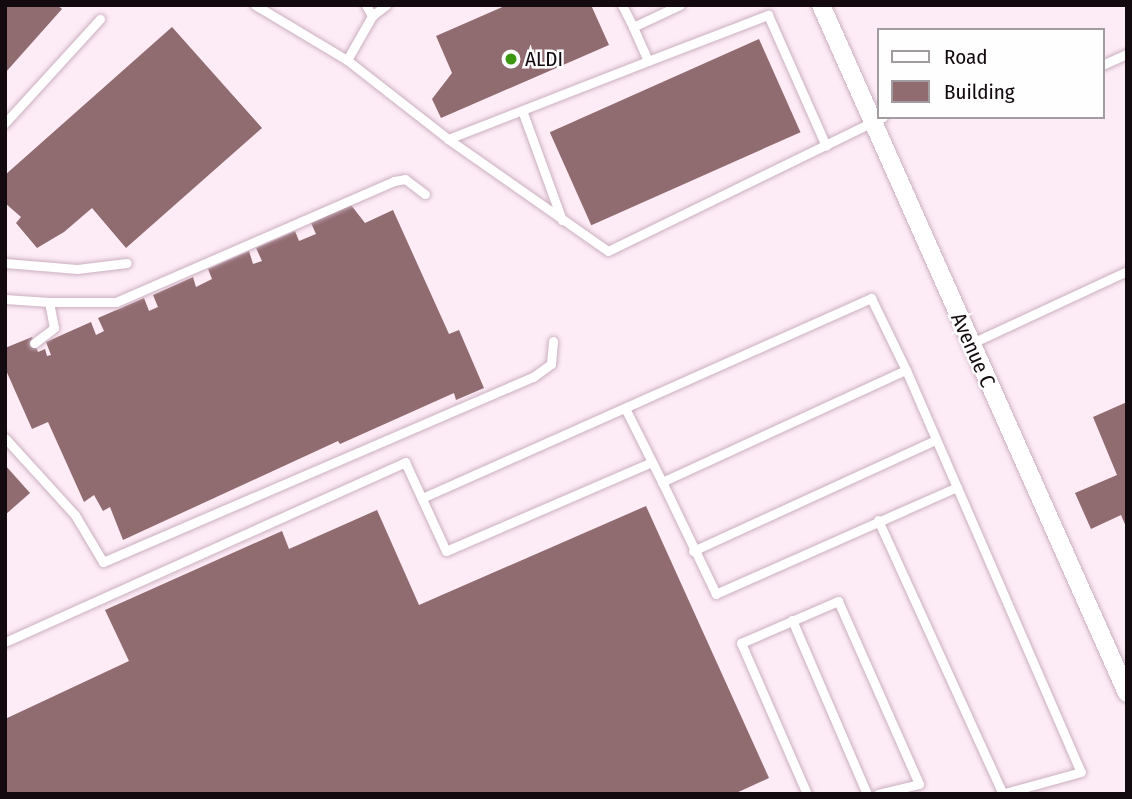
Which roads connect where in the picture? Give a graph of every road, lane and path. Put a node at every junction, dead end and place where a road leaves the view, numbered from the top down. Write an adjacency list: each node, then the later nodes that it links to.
1 (255, 5): 11 (lane)
2 (366, 5): 7 (lane)
3 (386, 5): 7 (lane)
4 (622, 5): 9 (lane)
5 (680, 5): 9 (lane)
6 (821, 5): 15 (street, Avenue C)
7 (372, 16): 11 (lane)
8 (100, 19): 17 (lane)
9 (633, 27): 12 (lane)
10 (1127, 54): 13 (lane)
11 (347, 60): 18 (lane)
12 (648, 61): 14 (lane); 19 (lane)
13 (1104, 64)
14 (523, 113): 18 (lane); 21 (lane)
15 (876, 116)
16 (878, 120): 19 (lane); 29 (street, Avenue C)
17 (5, 123)
18 (448, 139): 21 (lane)
19 (827, 146): 21 (lane)
20 (425, 194): 26 (lane)
21 (562, 221)
22 (5, 263): 23 (lane)
23 (127, 263)
24 (1127, 271): 29 (lane)
25 (5, 299): 26 (lane)
26 (49, 302): 28 (lane)
27 (553, 341): 32 (lane)
28 (34, 343)
29 (970, 344): 42 (street, Avenue C)
30 (906, 370): 31 (lane); 33 (lane); 35 (lane)
31 (625, 408): 34 (lane); 37 (lane)
32 (5, 438)
33 (936, 440): 36 (lane); 39 (lane)
34 (652, 462): 35 (lane); 37 (lane)
35 (662, 482): 39 (lane)
36 (957, 487): 38 (lane); 46 (lane)
37 (422, 498): 41 (lane)
38 (878, 520): 39 (lane); 46 (lane)
39 (693, 551)
40 (792, 620): 43 (lane); 44 (lane); 45 (lane)
41 (5, 642)
42 (1127, 693)
43 (807, 794)
44 (867, 794)
45 (878, 794)
46 (1002, 794)

